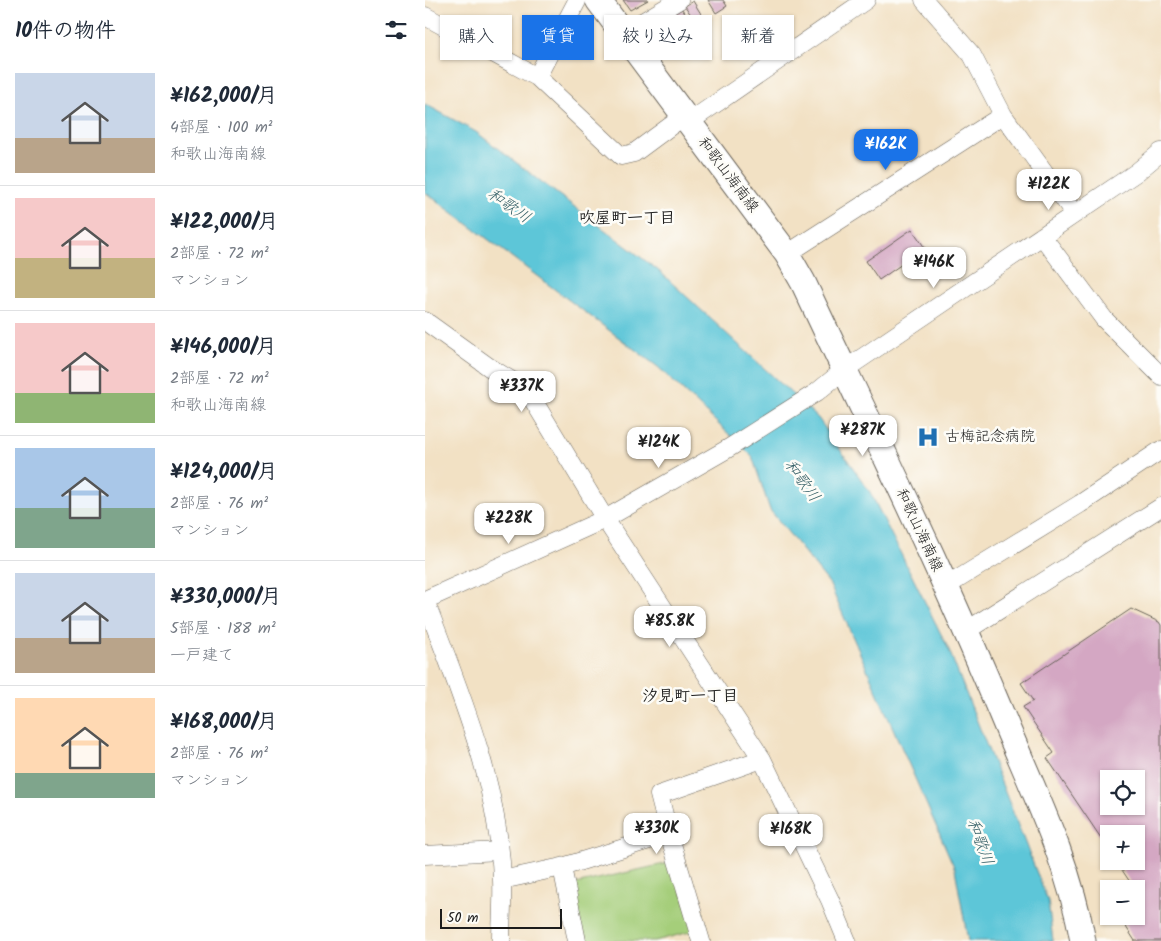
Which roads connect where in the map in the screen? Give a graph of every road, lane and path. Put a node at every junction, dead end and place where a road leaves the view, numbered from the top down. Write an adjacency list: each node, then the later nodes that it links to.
1 (679, 0): 4 (street)
2 (865, 0): 8 (street)
3 (924, 0): 7 (street)
4 (597, 11): 6 (street); 8 (main road, 和歌山海南線)
5 (425, 16): 6 (street)
6 (537, 77): 8 (street)
7 (1003, 115): 10 (street); 12 (street)
8 (686, 119): 12 (main road, 和歌山海南線)
9 (1161, 152): 10 (street)
10 (1074, 213): 11 (street)
11 (1042, 236): 14 (street); 15 (street)
12 (787, 254): 14 (main road, 和歌山海南線)
13 (425, 321): 18 (street)
14 (844, 370): 18 (street); 19 (main road, 和歌山海南線)
15 (1161, 376)
16 (1161, 450): 19 (street)
17 (1161, 508): 21 (street)
18 (605, 519): 20 (street); 22 (street)
19 (945, 587): 21 (main road, 和歌山海南線)
20 (425, 600): 24 (street)
21 (966, 631): 32 (main road, 和歌山海南線)
22 (762, 759): 23 (street); 31 (street)
23 (669, 834): 26 (street); 30 (street)
24 (499, 851): 25 (street); 27 (street)
25 (425, 856)
26 (561, 867): 27 (street); 29 (street)
27 (502, 880): 28 (street)
28 (501, 941)
29 (577, 941)
30 (701, 941)
31 (847, 941)
32 (1083, 941)

